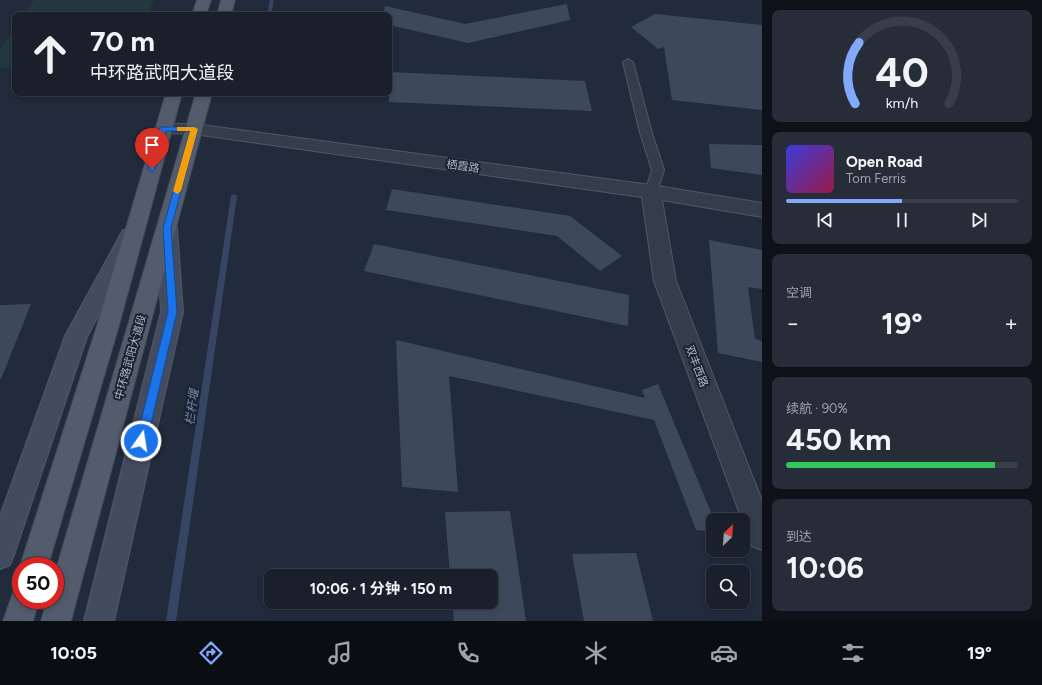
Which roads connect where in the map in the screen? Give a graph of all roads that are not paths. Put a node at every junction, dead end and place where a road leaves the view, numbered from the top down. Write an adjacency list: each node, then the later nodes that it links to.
1 (204, 0): 3 (main road)
2 (228, 0): 4 (main road)
3 (200, 12)
4 (225, 12)
5 (628, 62): 10 (lane)
6 (173, 96): 8 (main road)
7 (203, 96): 9 (main road, 中环路武阳大道段)
8 (163, 129): 9 (street, 栖霞路); 12 (main road)
9 (194, 129): 10 (street, 栖霞路); 13 (main road, 中环路武阳大道段)
10 (651, 192): 11 (street, 栖霞路); 14 (street, 双丰西路)
11 (762, 210)
12 (136, 223): 15 (main road); 16 (main road)
13 (167, 228): 17 (main road, 中环路武阳大道段); 18 (main road)
14 (762, 536)
15 (0, 555)
16 (37, 557)
17 (59, 610)
18 (99, 621)

